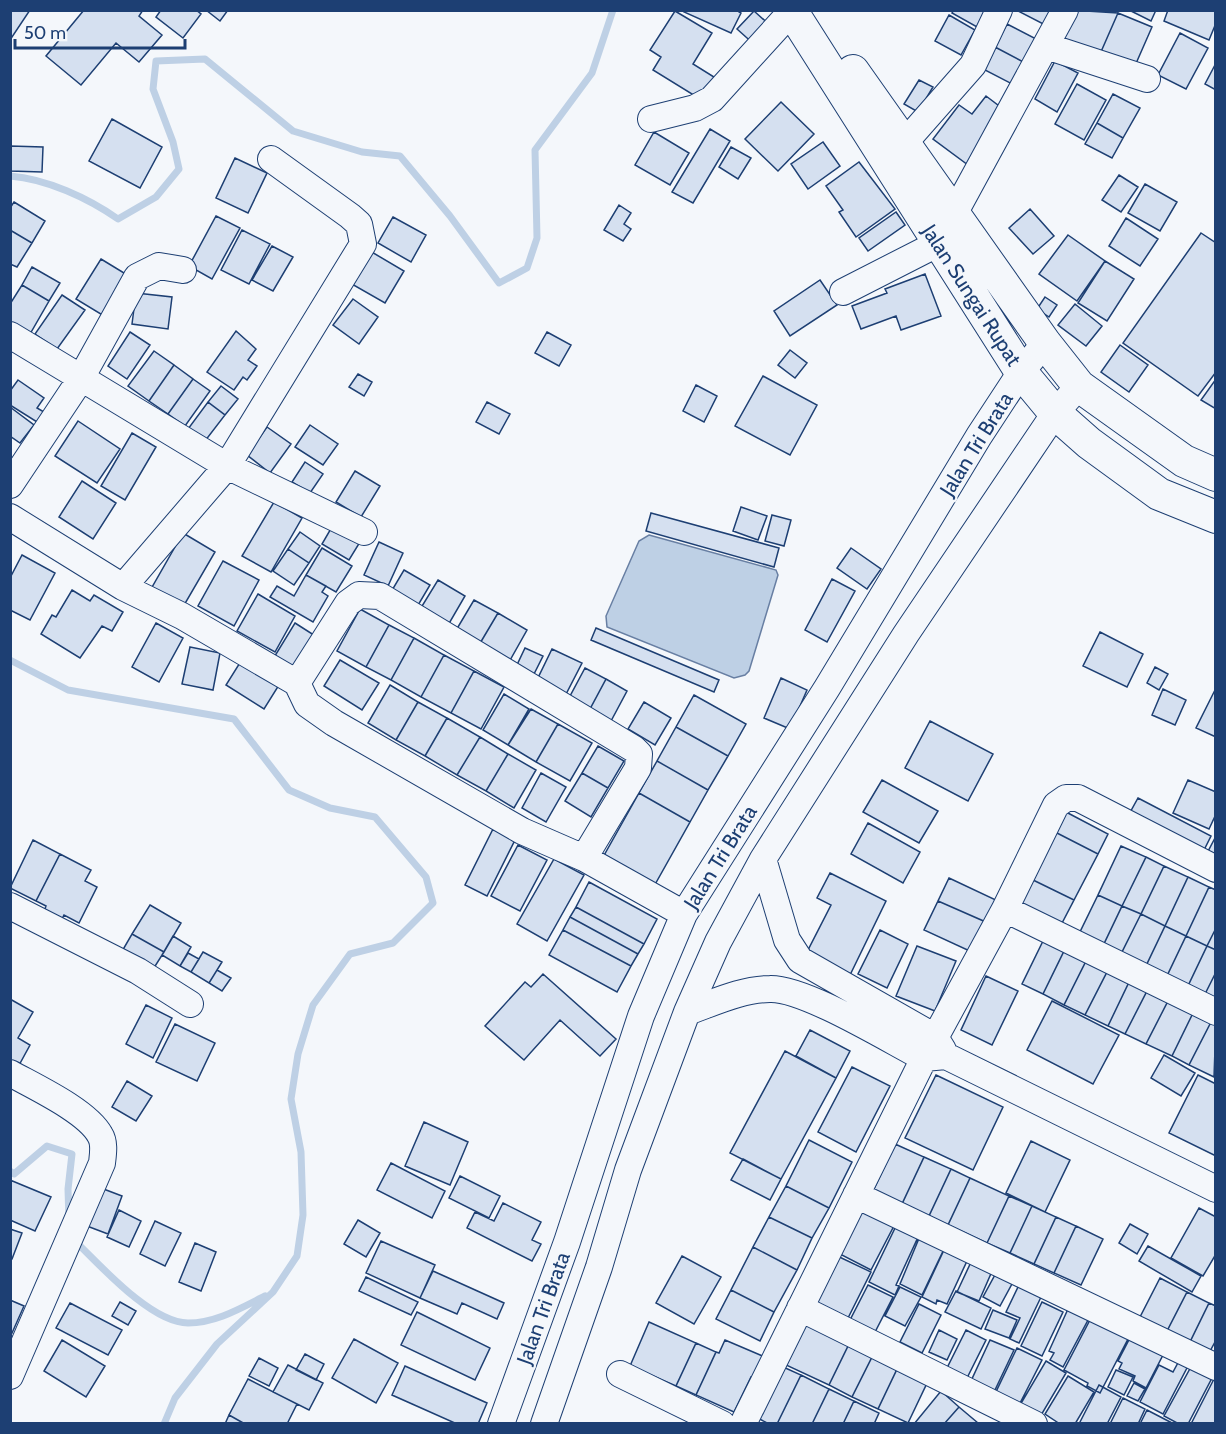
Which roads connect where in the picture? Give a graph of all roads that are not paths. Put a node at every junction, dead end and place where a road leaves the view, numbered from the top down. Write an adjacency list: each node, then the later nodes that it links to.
1 (999, 10): 7 (street)
2 (1065, 10): 4 (street)
3 (797, 11): 6 (street); 7 (main road, Jalan Sungai Rupat)
4 (1046, 46): 5 (street); 9 (street)
5 (1146, 79)
6 (651, 119)
7 (895, 153): 9 (main road, Jalan Sungai Rupat)
8 (271, 159): 18 (street)
9 (943, 231): 11 (street); 13 (main road, Jalan Sungai Rupat); 14 (main road, Jalan Sungai Rupat)
10 (183, 270): 15 (street)
11 (843, 292)
12 (10, 335): 15 (street)
13 (1045, 343): 14 (street, Jalan Tri Brata); 16 (main road, Jalan Sungai Rupat)
14 (1022, 372): 17 (main road, Jalan Sungai Rupat); 26 (street, Jalan Tri Brata)
15 (80, 380): 18 (street); 20 (street)
16 (1079, 386): 17 (street, Jalan Tri Brata); 19 (main road, Jalan Sungai Rupat)
17 (1055, 413): 22 (main road, Jalan Sungai Rupat); 27 (street, Jalan Tri Brata)
18 (227, 466): 23 (street); 24 (street)
19 (1215, 475)
20 (10, 485)
21 (10, 517): 24 (street)
22 (1215, 517)
23 (364, 532)
24 (123, 587): 25 (street)
25 (297, 683): 28 (street); 28 (street)
26 (827, 688): 27 (street); 33 (street, Jalan Tri Brata)
27 (859, 708): 29 (street, Jalan Tri Brata)
28 (584, 858): 33 (street)
29 (763, 859): 35 (street, Jalan Tri Brata); 37 (street)
30 (1215, 869): 32 (street)
31 (10, 906): 34 (street)
32 (1005, 909): 36 (street); 37 (street)
33 (684, 914): 39 (street, Jalan Tri Brata)
34 (189, 1005)
35 (687, 1012): 37 (street); 40 (street, Jalan Tri Brata)
36 (1215, 1012)
37 (935, 1050): 41 (street); 42 (street)
38 (10, 1073): 46 (street)
39 (595, 1156): 40 (street); 48 (street, Jalan Tri Brata)
40 (628, 1170): 49 (street, Jalan Tri Brata)
41 (1215, 1189)
42 (856, 1195): 43 (street); 44 (street)
43 (800, 1308): 47 (street); 51 (street)
44 (1215, 1367)
45 (621, 1374): 50 (street)
46 (10, 1376)
47 (982, 1399): 52 (street); 53 (street)
48 (501, 1424)
49 (544, 1424)
50 (722, 1424)
51 (743, 1424)
52 (1005, 1424)
53 (1034, 1424)

